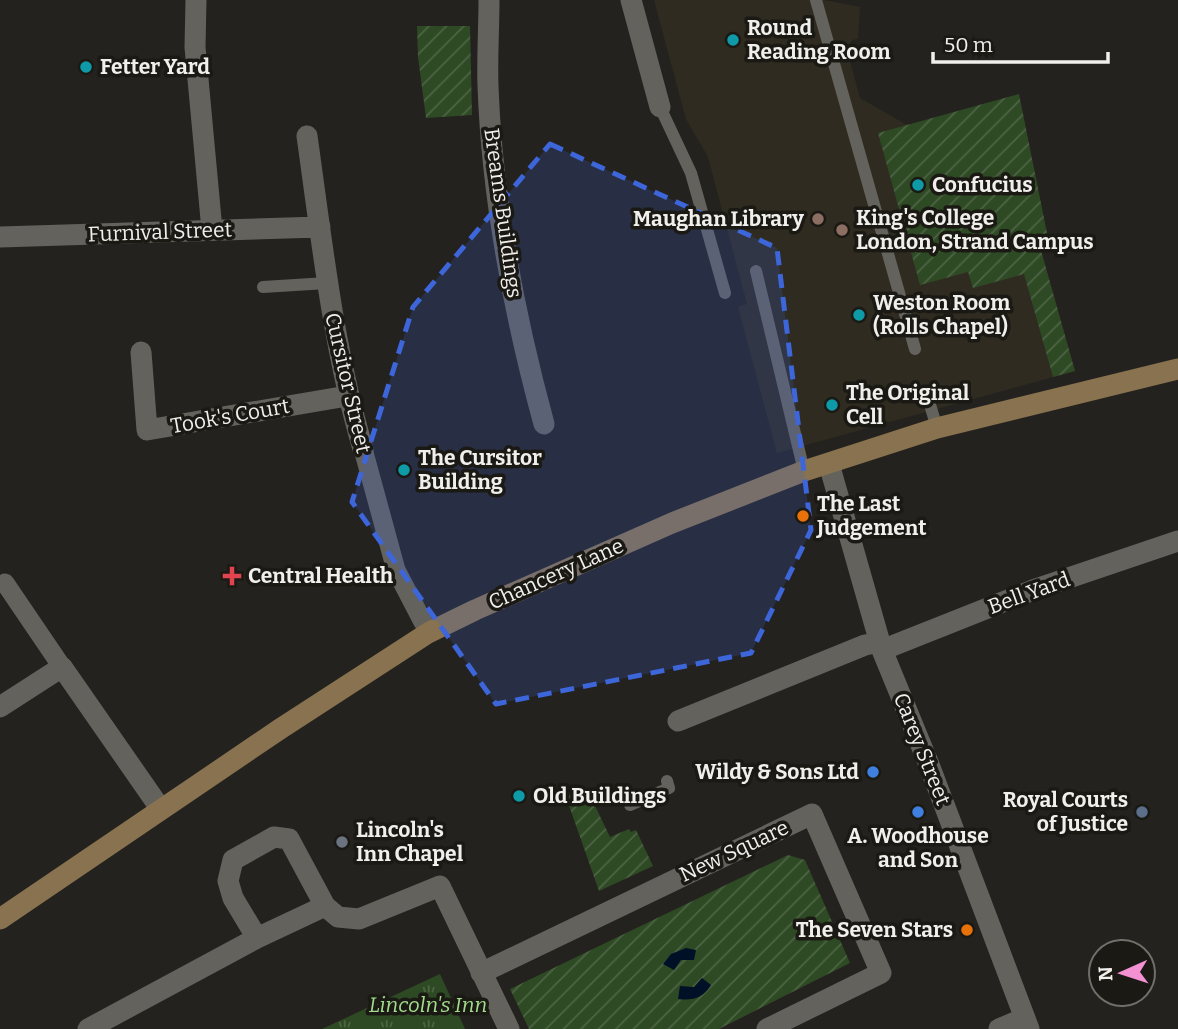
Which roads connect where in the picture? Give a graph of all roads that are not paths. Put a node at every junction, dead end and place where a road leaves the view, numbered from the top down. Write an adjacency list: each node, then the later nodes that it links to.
1 (196, 0): 8 (street)
2 (489, 0): 19 (street, Breams Buildings)
3 (631, 0): 5 (street)
4 (816, 0): 14 (lane)
5 (660, 107): 13 (lane)
6 (307, 136): 7 (street, Cursitor Street)
7 (320, 227): 8 (street, Furnival Street); 11 (street, Cursitor Street)
8 (212, 230): 9 (street, Furnival Street)
9 (0, 237)
10 (756, 271): 23 (lane)
11 (327, 283): 12 (lane); 17 (street, Cursitor Street)
12 (263, 287)
13 (725, 293)
14 (915, 349)
15 (141, 352): 17 (street, Took's Court)
16 (1178, 369): 20 (main road, Chancery Lane)
17 (348, 396): 21 (street, Cursitor Street)
18 (928, 398): 20 (lane)
19 (544, 424)
20 (937, 428): 22 (main road, Chancery Lane)
21 (363, 449): 26 (street, Cursitor Street)
22 (829, 464): 23 (main road, Chancery Lane); 27 (street, Carey Street)
23 (804, 471): 33 (main road, Chancery Lane)
24 (1178, 541): 27 (street, Bell Yard)
25 (5, 583): 28 (street)
26 (423, 622)
27 (881, 646): 30 (street, Bell Yard); 38 (street, Carey Street)
28 (62, 667): 29 (street); 33 (street)
29 (0, 707)
30 (678, 721)
31 (667, 781): 32 (lane)
32 (630, 805)
33 (160, 808): 35 (main road, Chancery Lane)
34 (325, 905): 36 (street); 36 (street); 37 (street)
35 (0, 919)
36 (257, 938): 39 (street)
37 (481, 972): 40 (street); 41 (street, New Square)
38 (1027, 1023): 42 (street)
39 (88, 1029)
40 (509, 1029)
41 (767, 1029)
42 (999, 1029)

